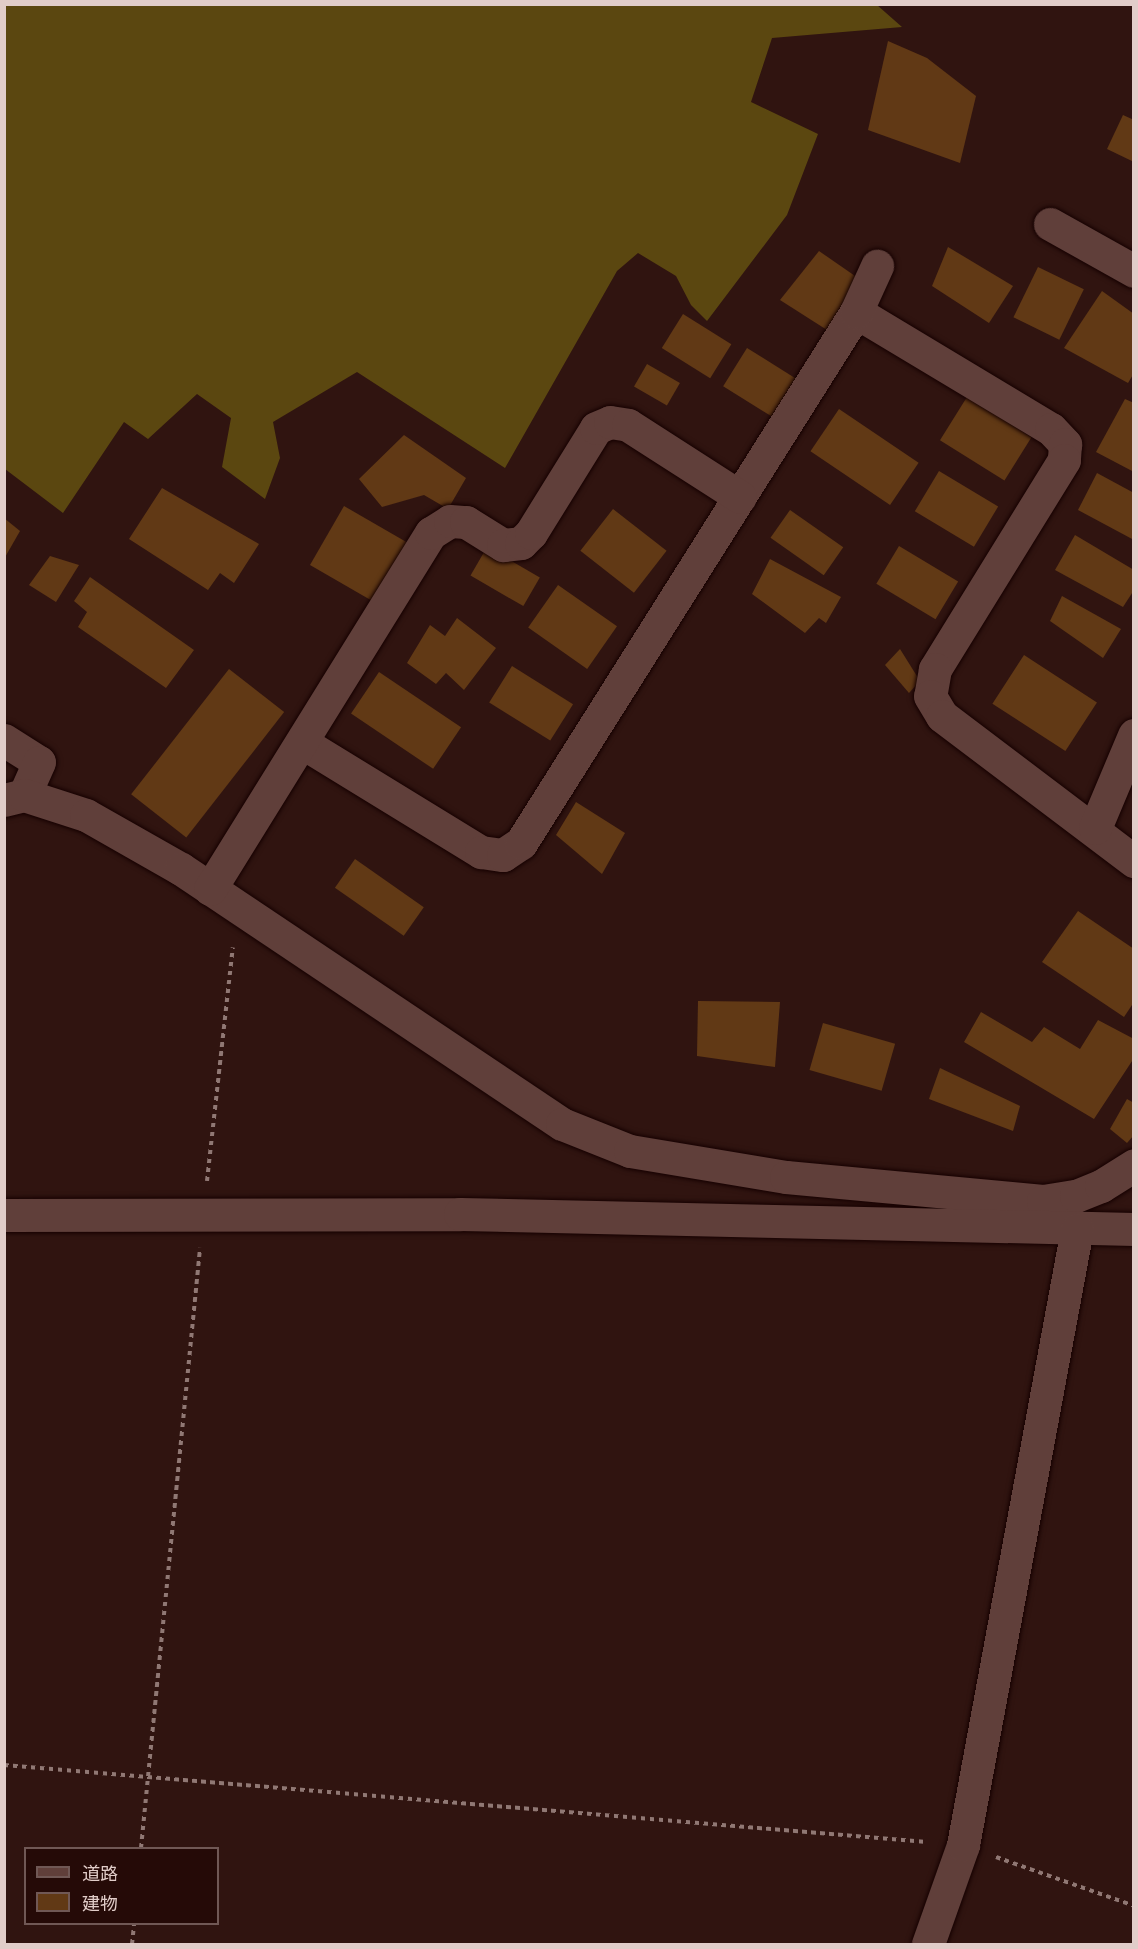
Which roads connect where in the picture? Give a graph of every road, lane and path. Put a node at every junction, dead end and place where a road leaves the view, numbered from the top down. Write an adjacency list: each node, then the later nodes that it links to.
1 (1050, 224): 3 (street)
2 (877, 266): 4 (street)
3 (1134, 271)
4 (856, 312): 5 (street); 10 (street)
5 (740, 496): 8 (street); 8 (street)
6 (1134, 735): 10 (street)
7 (4, 740): 9 (street)
8 (303, 743): 12 (street)
9 (14, 797): 12 (street)
10 (1095, 828): 11 (street)
11 (1134, 861)
12 (210, 889): 13 (street)
13 (238, 908): 14 (street); 16 (path)
14 (1134, 1165)
15 (4, 1215): 16 (street)
16 (204, 1215): 17 (street); 20 (path)
17 (1077, 1229): 18 (street); 21 (street)
18 (1134, 1229)
19 (4, 1765): 20 (path)
20 (148, 1777): 21 (path); 22 (path)
21 (963, 1845): 23 (path); 26 (street)
22 (141, 1847)
23 (1134, 1906)
24 (134, 1925): 25 (path)
25 (132, 1944)
26 (928, 1944)

